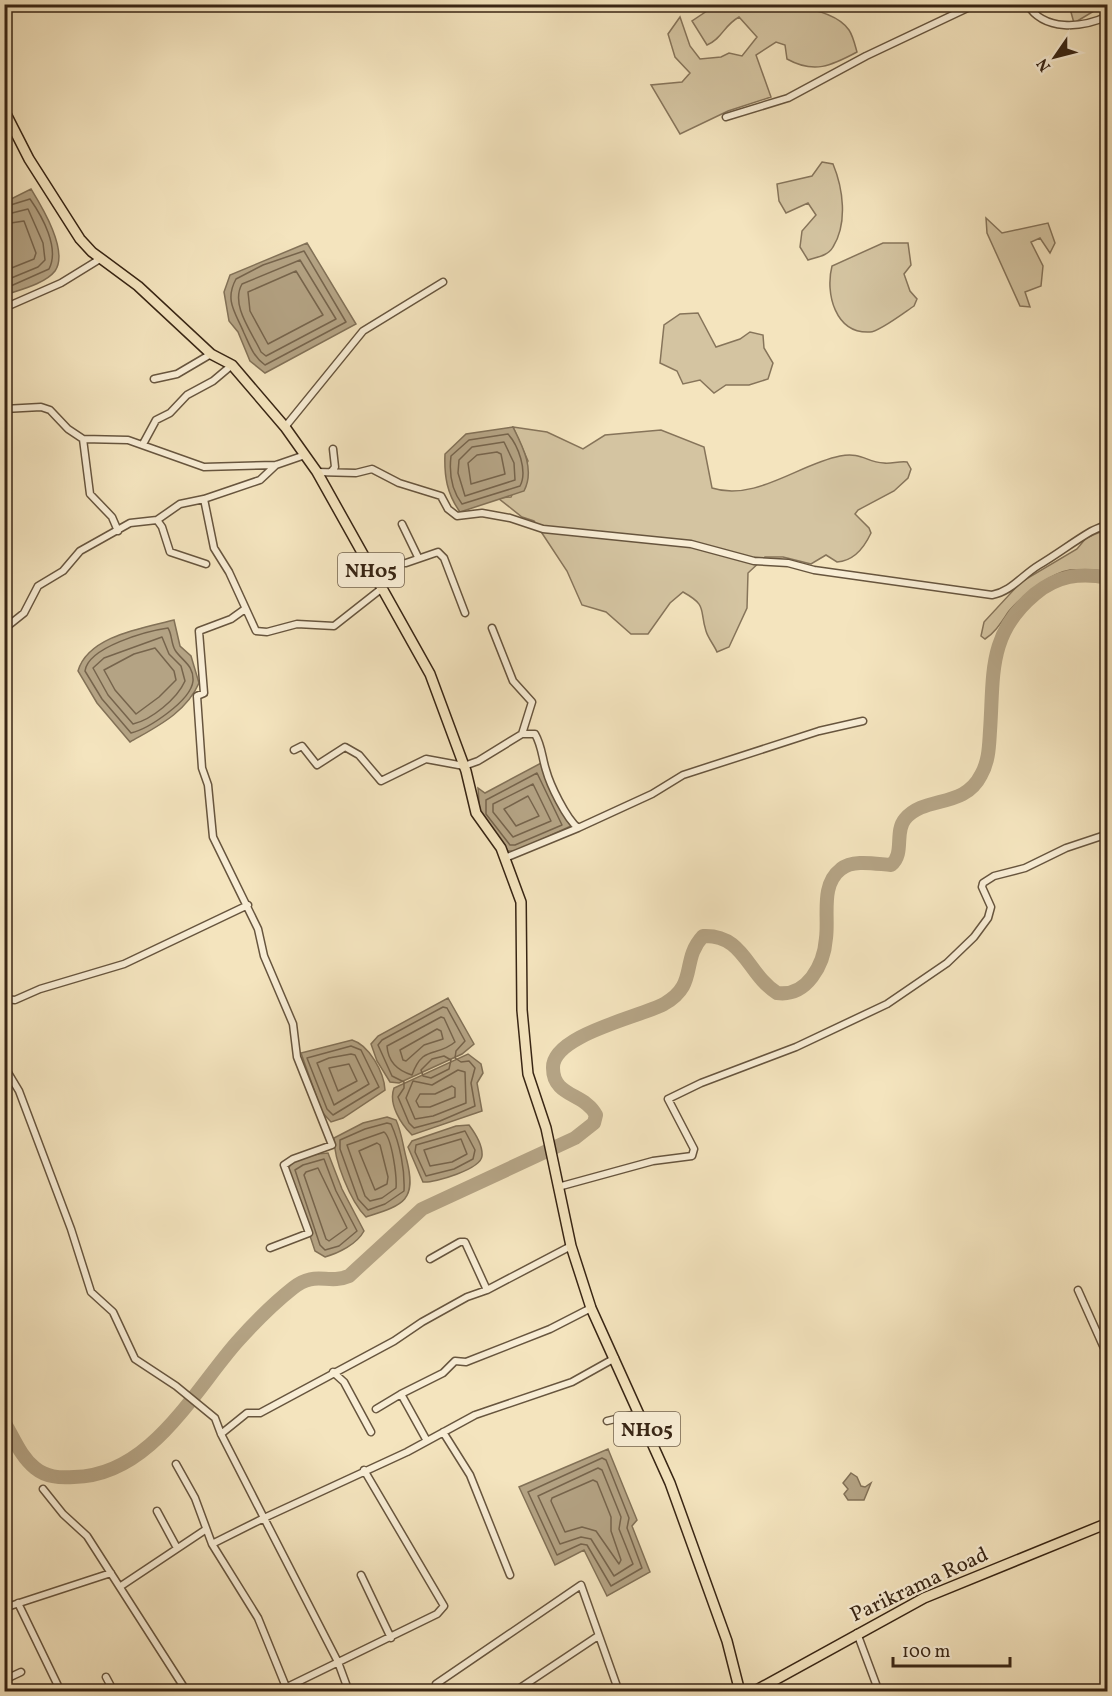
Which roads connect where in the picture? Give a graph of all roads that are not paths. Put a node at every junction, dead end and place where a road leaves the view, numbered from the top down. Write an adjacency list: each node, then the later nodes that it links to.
1 (976, 4): 5 (street)
2 (1027, 4): 3 (street)
3 (1107, 16)
4 (4, 110): 6 (main road, NH05)
5 (726, 117)
6 (100, 259): 8 (street); 9 (main road, NH05)
7 (443, 282): 13 (street)
8 (4, 308)
9 (211, 354): 10 (main road, NH05); 11 (street)
10 (232, 365): 13 (main road, NH05); 15 (street)
11 (154, 380)
12 (4, 409): 14 (street)
13 (285, 427): 17 (main road, NH05)
14 (83, 439): 15 (street); 25 (street)
15 (143, 444): 18 (street)
16 (333, 449): 20 (street)
17 (305, 455): 18 (street); 19 (main road, NH05)
18 (276, 465): 21 (street)
19 (317, 472): 20 (street); 28 (main road, NH05)
20 (331, 473): 24 (street)
21 (204, 499): 22 (street); 30 (street)
22 (157, 520): 25 (street); 27 (street)
23 (402, 524): 26 (street)
24 (1107, 524)
25 (118, 531): 33 (street)
26 (418, 557): 28 (street); 31 (street)
27 (206, 564)
28 (368, 564): 29 (main road, NH05)
29 (381, 590): 30 (street); 37 (main road, NH05)
30 (245, 609): 41 (street)
31 (465, 613)
32 (492, 628): 35 (street)
33 (4, 629)
34 (863, 721): 38 (street)
35 (522, 734): 37 (street); 38 (street)
36 (294, 750): 37 (street)
37 (464, 766): 40 (main road, NH05)
38 (578, 828): 40 (street)
39 (1107, 834): 44 (street)
40 (505, 858): 44 (main road, NH05)
41 (248, 905): 42 (street); 46 (street)
42 (4, 999)
43 (4, 1066): 60 (street)
44 (558, 1187): 45 (main road, NH05)
45 (571, 1246): 48 (street); 50 (main road, NH05)
46 (270, 1248)
47 (430, 1259): 48 (street)
48 (487, 1290): 53 (street)
49 (1077, 1290): 51 (street)
50 (591, 1308): 52 (main road, NH05); 54 (street)
51 (1107, 1357)
52 (615, 1358): 56 (main road, NH05); 59 (street)
53 (333, 1372): 58 (street); 60 (street)
54 (401, 1394): 55 (street); 61 (street)
55 (376, 1409)
56 (640, 1413): 57 (street); 93 (main road, NH05)
57 (607, 1421)
58 (371, 1432)
59 (443, 1432): 61 (street); 73 (street)
60 (221, 1434): 66 (street)
61 (427, 1442): 63 (street)
62 (176, 1464): 68 (street)
63 (364, 1470): 66 (street); 79 (street)
64 (43, 1489): 71 (street)
65 (157, 1511): 70 (street)
66 (264, 1518): 69 (street); 80 (street)
67 (1107, 1523): 77 (main road, Parikrama Road)
68 (206, 1530): 69 (street); 70 (street)
69 (212, 1544): 84 (street)
70 (177, 1548): 74 (street)
71 (111, 1573): 74 (street); 75 (street)
72 (361, 1575): 79 (street)
73 (510, 1575)
74 (121, 1586): 87 (street)
75 (18, 1603): 76 (street); 85 (street)
76 (4, 1608)
77 (856, 1632): 94 (main road, Parikrama Road); 95 (street)
78 (598, 1636): 90 (street); 91 (street); 92 (street)
79 (391, 1638): 80 (street)
80 (338, 1662): 84 (street); 89 (street)
81 (21, 1672): 83 (street)
82 (106, 1677): 86 (street)
83 (4, 1680)
84 (286, 1687): 88 (street)
85 (62, 1692)
86 (114, 1692)
87 (187, 1692)
88 (277, 1692)
89 (349, 1692)
90 (439, 1692)
91 (514, 1692)
92 (619, 1692)
93 (740, 1692)
94 (753, 1692)
95 (879, 1692)

